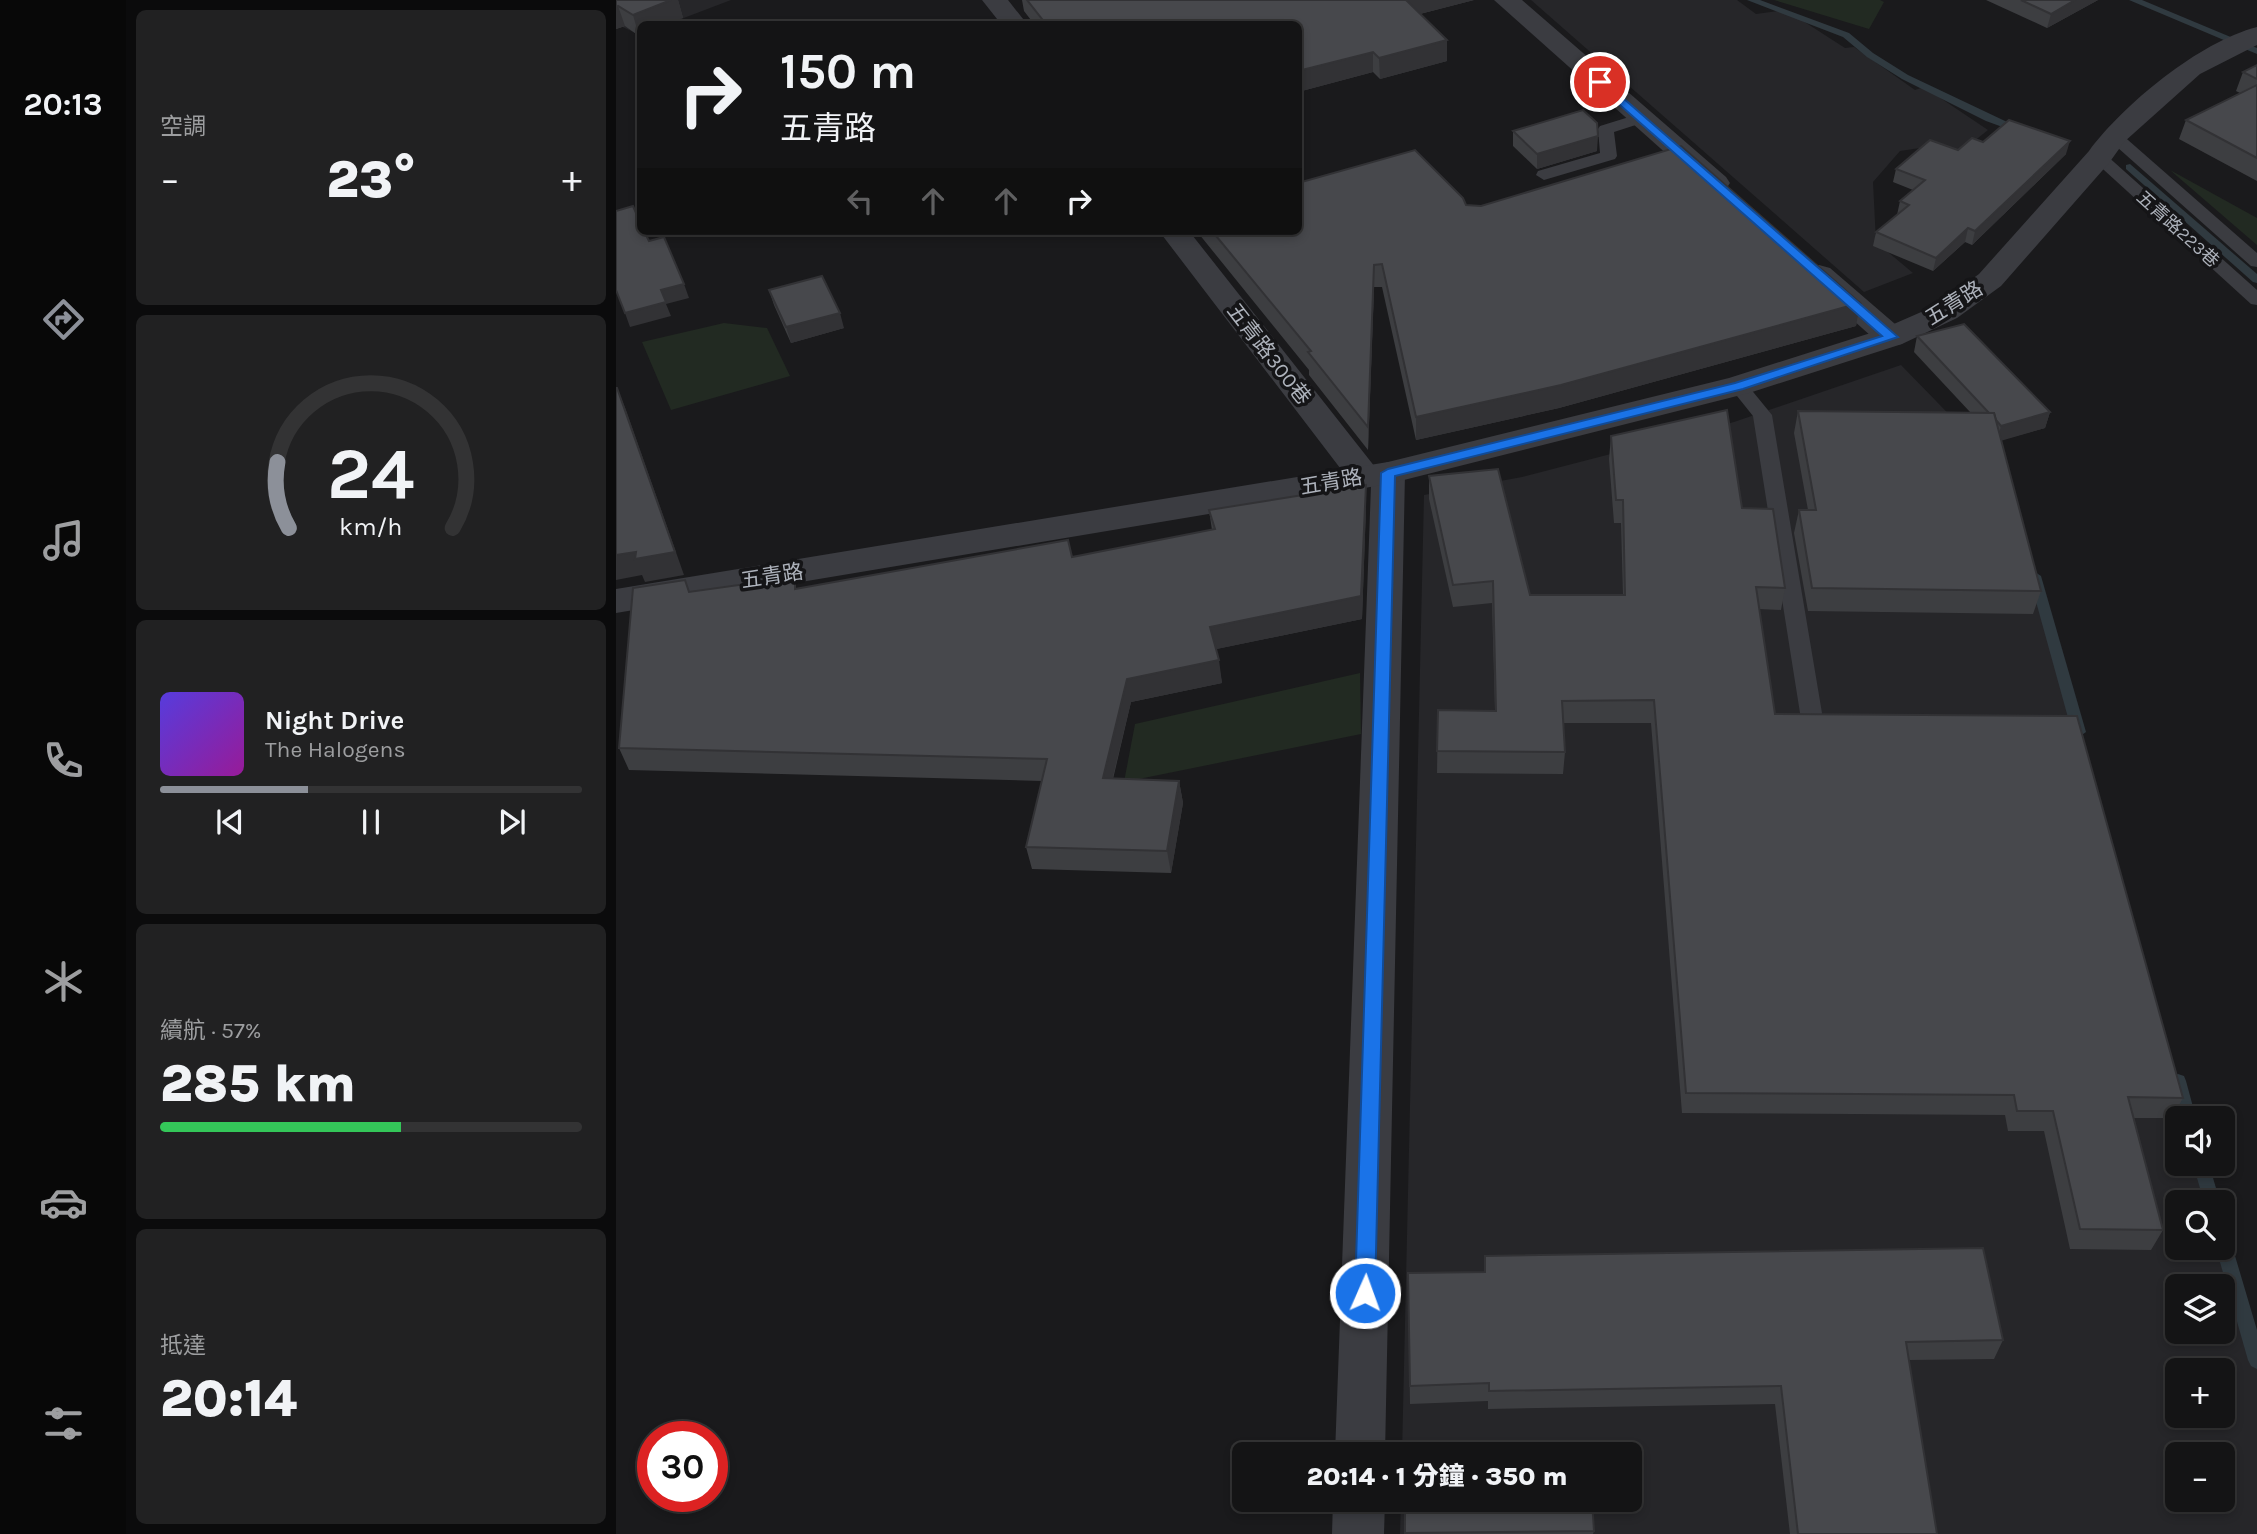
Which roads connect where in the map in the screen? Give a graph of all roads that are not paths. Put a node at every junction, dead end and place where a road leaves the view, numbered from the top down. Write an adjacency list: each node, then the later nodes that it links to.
1 (995, 0): 3 (street)
2 (1507, 0): 5 (street)
3 (1012, 21)
4 (2257, 35): 6 (street, 五青路)
5 (1642, 118): 7 (lane); 8 (street)
6 (2106, 147): 11 (lane, 五青路223巷); 12 (lane, 五青路223巷); 13 (street, 五青路)
7 (1544, 174)
8 (1739, 203)
9 (1177, 235): 15 (street, 五青路300巷)
10 (1800, 257): 13 (street)
11 (2257, 262)
12 (2257, 300)
13 (1891, 337): 14 (street, 五青路)
14 (1738, 386): 15 (street, 五青路); 17 (lane)
15 (1376, 475): 16 (street, 五青路); 18 (street)
16 (616, 601)
17 (1811, 713)
18 (1360, 1442)
19 (1359, 1512): 20 (street)
20 (1358, 1534)

